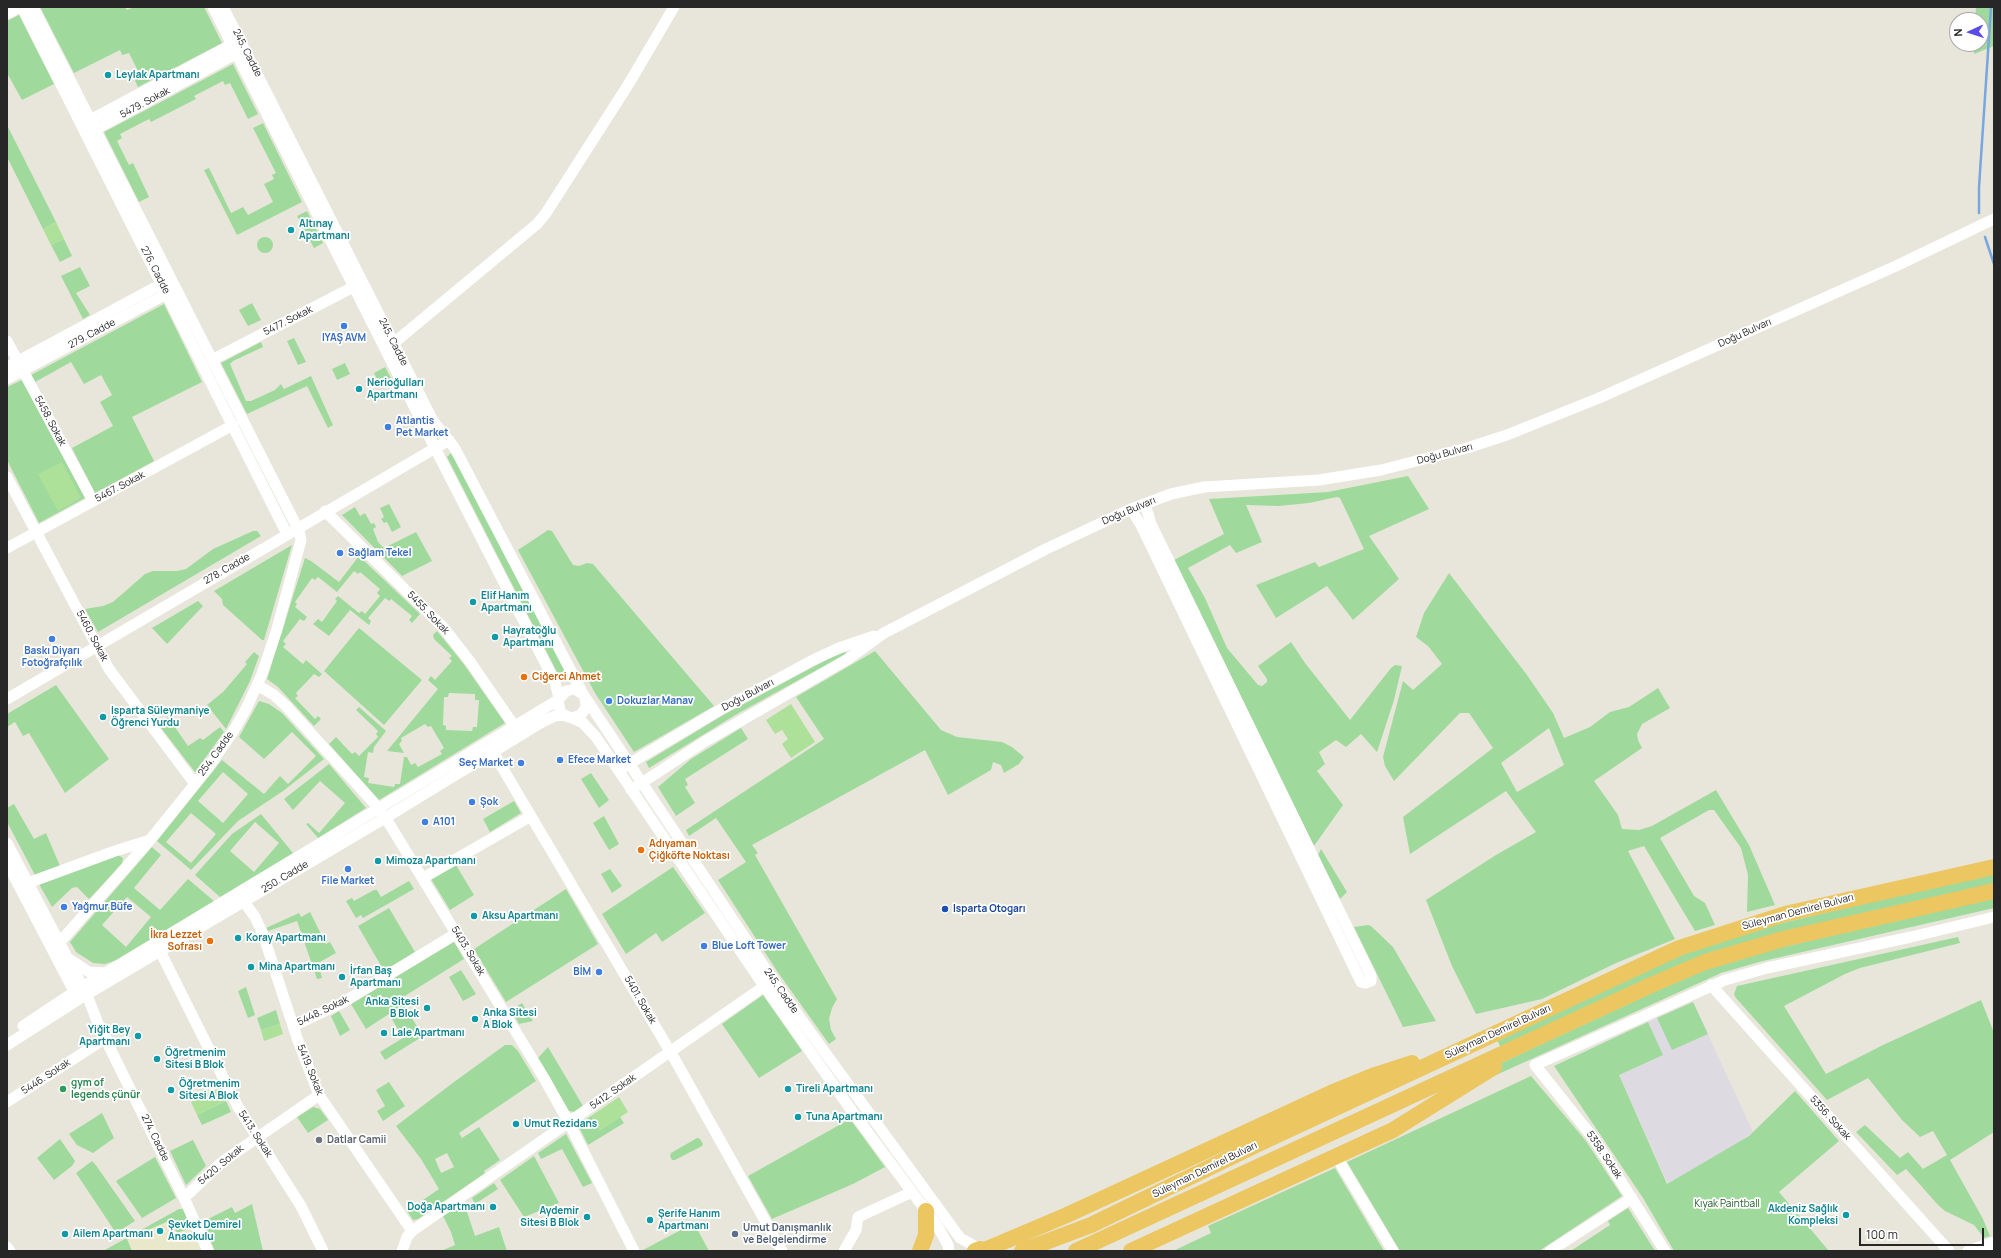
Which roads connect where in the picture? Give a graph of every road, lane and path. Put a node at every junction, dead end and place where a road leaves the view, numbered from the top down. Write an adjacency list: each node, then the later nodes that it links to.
1 (21, 7): 6 (street); 8 (street, 276. Cadde)
2 (34, 7): 8 (street, 276. Cadde)
3 (213, 7): 7 (street, 245. Cadde)
4 (223, 7): 7 (street, 245. Cadde)
5 (674, 7): 13 (street)
6 (7, 14)
7 (239, 48): 8 (street, 5479. Sokak); 10 (street, 245. Cadde)
8 (89, 127): 11 (street, 276. Cadde)
9 (1994, 219): 23 (street, Doğu Bulvarı)
10 (359, 285): 13 (street, 245. Cadde); 14 (street, 5477. Sokak)
11 (169, 286): 14 (street, 276. Cadde); 15 (street, 279. Cadde); 18 (street, 276. Cadde)
12 (7, 341): 15 (street, 5458. Sokak)
13 (389, 346): 19 (street, 245. Cadde); 20 (street, 245. Cadde)
14 (212, 360): 26 (street, 276. Cadde)
15 (20, 366): 16 (street, 279. Cadde); 17 (street, 279. Cadde); 22 (street, 5458. Sokak)
16 (7, 367)
17 (7, 379)
18 (233, 425): 22 (street, 5467. Sokak); 28 (street, 276. Cadde)
19 (449, 440): 20 (street, 278. Cadde); 33 (street, 245. Cadde)
20 (435, 448): 25 (street, 278. Cadde); 35 (street, 245. Cadde)
21 (7, 477): 27 (street, 5460. Sokak)
22 (93, 501): 27 (street, 5467. Sokak)
23 (1145, 504): 24 (street, Doğu Bulvarı); 24 (street)
24 (1131, 509): 30 (street, Doğu Bulvarı)
25 (325, 511): 26 (street, 278. Cadde); 37 (street, 5455. Sokak)
26 (297, 528): 28 (street, 278. Cadde); 32 (street, 254. Cadde)
27 (36, 532): 29 (street, 5467. Sokak); 31 (street, 5460. Sokak)
28 (287, 534): 31 (street, 278. Cadde)
29 (7, 548)
30 (884, 634): 39 (street, Doğu Bulvarı); 41 (street, Doğu Bulvarı)
31 (97, 646): 34 (street, 278. Cadde); 42 (street, 5460. Sokak)
32 (257, 685): 42 (street, 254. Cadde); 44 (street, 5403. Sokak)
33 (584, 696): 35 (street); 36 (street); 39 (street, 245. Cadde)
34 (7, 699)
35 (559, 699): 36 (street); 37 (street, 250. Cadde)
36 (568, 717): 38 (street, 250. Cadde); 40 (street, 245. Cadde)
37 (516, 727): 44 (street, 250. Cadde)
38 (493, 752): 44 (street, 250. Cadde); 45 (street, 5401. Sokak)
39 (628, 764): 40 (street, Doğu Bulvarı); 41 (street, 245. Cadde)
40 (618, 771): 43 (street, 245. Cadde)
41 (641, 783): 43 (street, Doğu Bulvarı); 60 (street, 245. Cadde)
42 (195, 784): 46 (street, 254. Cadde)
43 (631, 790): 60 (street, 245. Cadde)
44 (381, 814): 50 (street, 5403. Sokak); 53 (street, 250. Cadde)
45 (531, 816): 50 (street); 69 (street, 5401. Sokak)
46 (150, 840): 51 (street); 56 (street, 254. Cadde)
47 (7, 843): 51 (street, 274. Cadde)
48 (7, 863): 62 (street, 274. Cadde)
49 (1994, 867): 68 (highway, Süleyman Demirel Bulvarı)
50 (422, 878): 55 (street, 5403. Sokak)
51 (28, 883): 56 (street, 274. Cadde)
52 (1994, 890): 64 (highway, Süleyman Demirel Bulvarı)
53 (241, 898): 57 (street, 250. Cadde); 59 (street, 250. Cadde); 63 (street, 5419. Sokak)
54 (1994, 917): 61 (street)
55 (457, 933): 63 (street, 5448. Sokak); 72 (street, 5403. Sokak)
56 (60, 942): 58 (street, 274. Cadde)
57 (160, 951): 62 (street, 250. Cadde); 73 (street, 5413. Sokak)
58 (67, 957): 59 (street); 62 (street, 274. Cadde)
59 (106, 973): 62 (street, 250. Cadde)
60 (769, 983): 69 (street, 5412. Sokak); 75 (street, 245. Cadde); 83 (street, 245. Cadde)
61 (1711, 985): 77 (street, 5358. Sokak); 99 (street, 5356. Sokak)
62 (81, 993): 65 (street, 250. Cadde); 66 (street, 274. Cadde); 67 (street, 250. Cadde)
63 (293, 1026): 70 (street, 5419. Sokak)
64 (1554, 1030): 74 (highway); 94 (highway, Süleyman Demirel Bulvarı)
65 (7, 1037)
66 (106, 1038): 71 (street, 5446. Sokak); 76 (street, 274. Cadde)
67 (7, 1045)
68 (1464, 1048): 79 (highway); 93 (highway, Süleyman Demirel Bulvarı)
69 (670, 1052): 72 (street, 5412. Sokak); 89 (street, 5401. Sokak)
70 (319, 1095): 73 (street, 5420. Sokak); 80 (street, 5419. Sokak)
71 (7, 1102)
72 (570, 1123): 80 (street, 5412. Sokak); 88 (street, 5403. Sokak)
73 (256, 1136): 76 (street, 5420. Sokak); 86 (street, 5413. Sokak)
74 (1336, 1156): 95 (highway); 96 (street)
75 (912, 1192): 78 (street, 245. Cadde); 90 (street)
76 (184, 1198): 85 (street, 274. Cadde)
77 (1632, 1198): 97 (street); 98 (street, 5358. Sokak)
78 (926, 1211): 91 (highway); 92 (street, 245. Cadde)
79 (1036, 1228): 83 (highway); 93 (highway)
80 (412, 1231): 87 (street, 5412. Sokak)
81 (1994, 1242): 100 (street)
82 (7, 1247): 84 (street)
83 (979, 1250)
84 (10, 1251)
85 (208, 1251)
86 (323, 1251)
87 (402, 1251)
88 (634, 1251)
89 (782, 1251)
90 (844, 1251)
91 (920, 1251)
92 (948, 1251)
93 (1021, 1251)
94 (1076, 1251)
95 (1131, 1251)
96 (1393, 1251)
97 (1550, 1251)
98 (1665, 1251)
99 (1949, 1251)
100 (1968, 1251)

